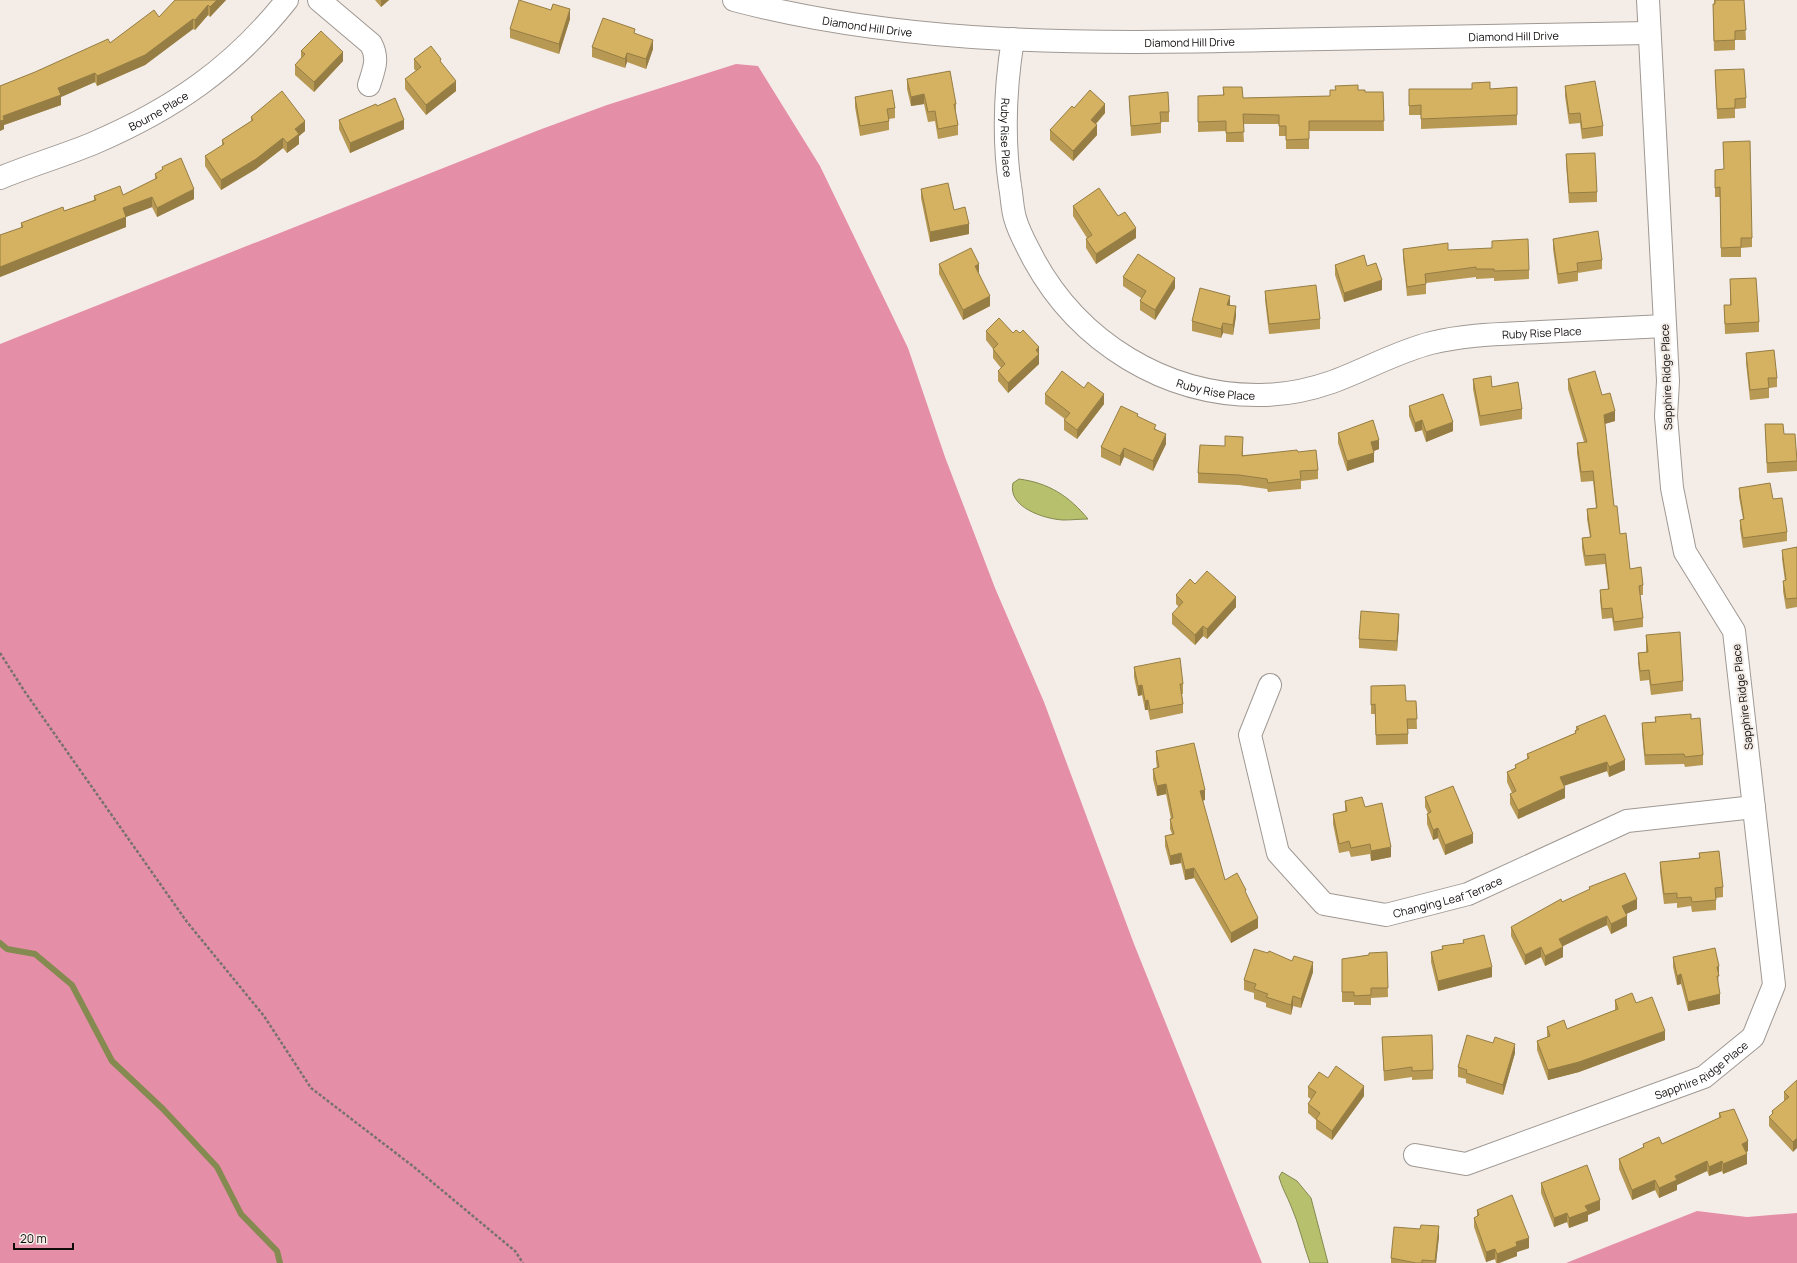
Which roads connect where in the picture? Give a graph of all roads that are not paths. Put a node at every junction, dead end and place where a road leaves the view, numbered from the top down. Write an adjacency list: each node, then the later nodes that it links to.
1 (287, 0): 8 (street, Bourne Place)
2 (319, 0): 7 (street)
3 (734, 0): 6 (street, Diamond Hill Drive)
4 (1648, 0): 5 (street, Sapphire Ridge Place)
5 (1649, 32): 6 (street, Diamond Hill Drive); 9 (street, Sapphire Ridge Place)
6 (1013, 39): 9 (street, Ruby Rise Place)
7 (369, 85)
8 (0, 178)
9 (1665, 326): 11 (street, Sapphire Ridge Place)
10 (1270, 685): 11 (street, Changing Leaf Terrace)
11 (1754, 807): 12 (street, Sapphire Ridge Place)
12 (1415, 1155)

